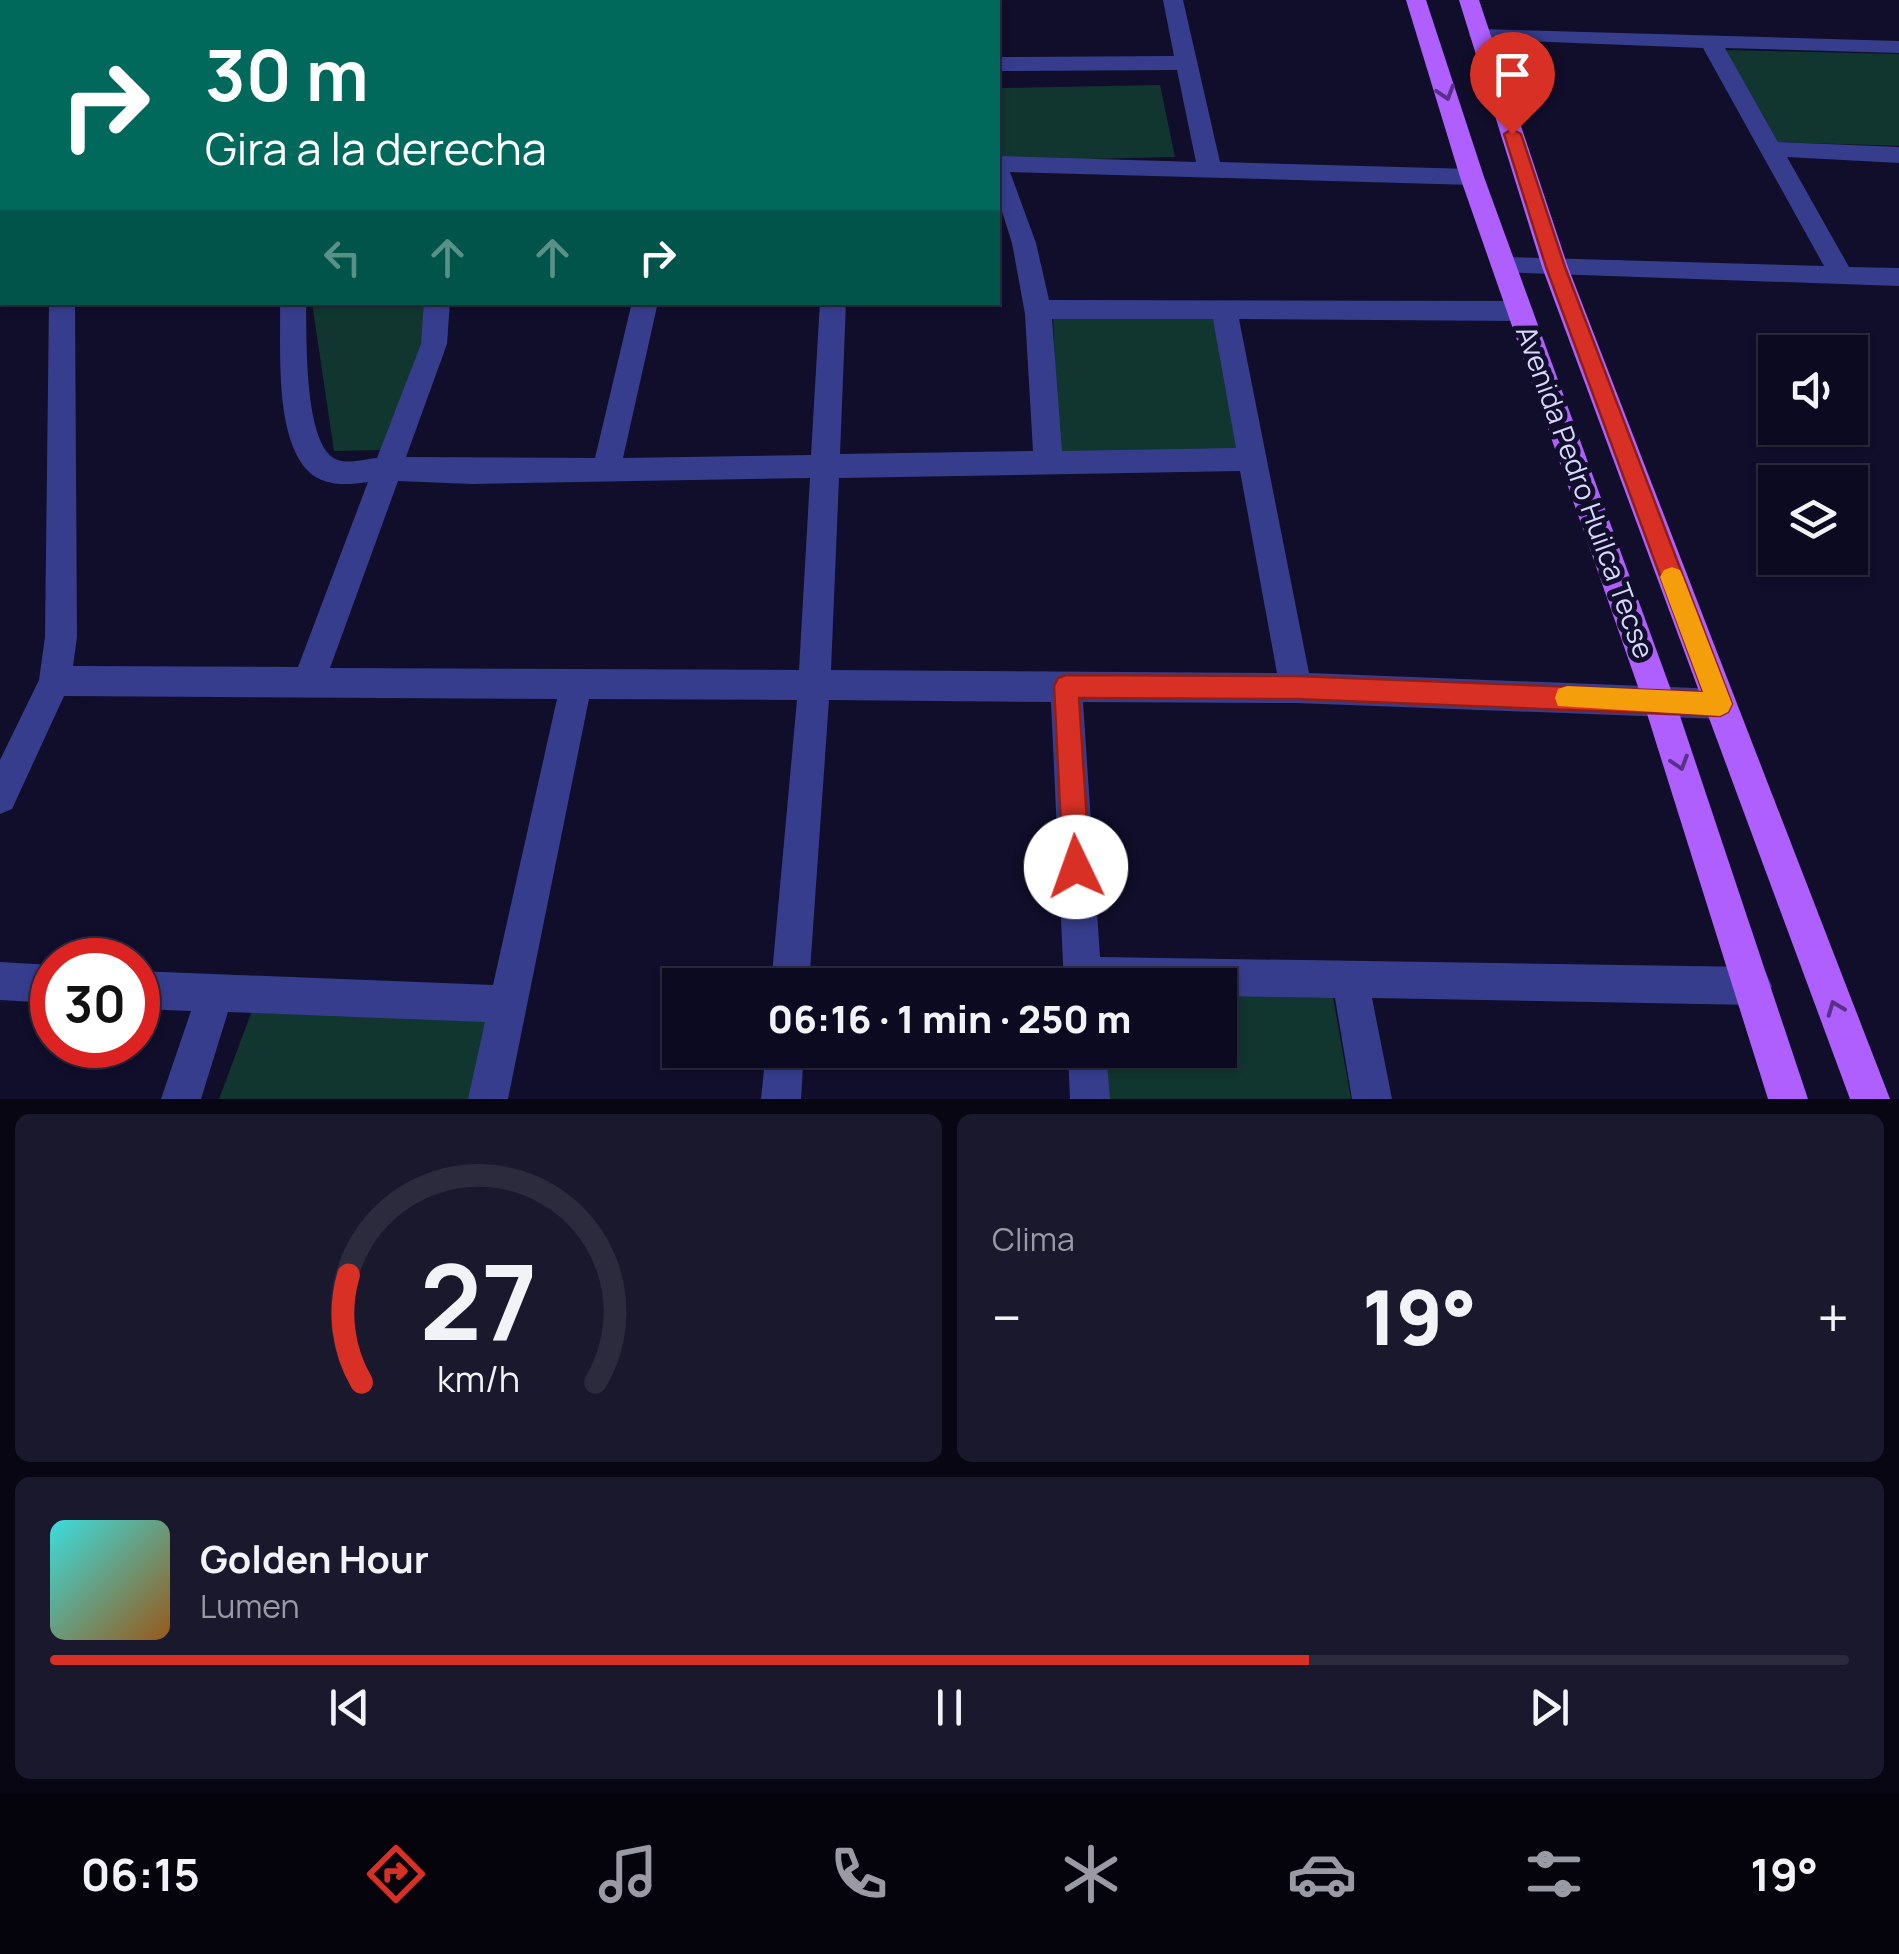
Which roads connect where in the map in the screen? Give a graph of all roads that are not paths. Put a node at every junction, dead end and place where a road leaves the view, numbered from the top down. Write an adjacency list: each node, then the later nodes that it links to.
1 (1173, 0): 7 (street)
2 (1416, 0): 14 (main road, Avenida Pedro Huilca Tecse, one-way to 14)
3 (1469, 0): 4 (main road, Avenida Pedro Huilca Tecse)
4 (1480, 35): 5 (street); 16 (main road, Avenida Pedro Huilca Tecse)
5 (1710, 41): 6 (street); 9 (street)
6 (1899, 46)
7 (1186, 62): 8 (street); 12 (street)
8 (1000, 64)
9 (1770, 149): 10 (street); 17 (street)
10 (1899, 155)
11 (1000, 168): 12 (street)
12 (1210, 172): 14 (street)
13 (1000, 173): 24 (street)
14 (1472, 177): 15 (main road, Avenida Pedro Huilca Tecse)
15 (1504, 266): 16 (street); 25 (main road, Avenida Pedro Huilca Tecse)
16 (1556, 267): 17 (street); 39 (main road, Avenida Pedro Huilca Tecse)
17 (1842, 276): 18 (street)
18 (1899, 277)
19 (62, 305): 32 (street)
20 (293, 305): 30 (street)
21 (437, 305): 30 (street)
22 (643, 305): 31 (street)
23 (833, 305): 29 (street)
24 (1040, 309): 26 (street); 28 (street)
25 (1520, 310): 26 (street); 38 (main road, Avenida Pedro Huilca Tecse)
26 (1224, 311): 27 (street)
27 (1252, 459): 28 (street); 37 (street)
28 (1048, 462): 29 (street)
29 (824, 465): 31 (street); 35 (street)
30 (386, 468): 31 (street); 33 (street)
31 (606, 470)
32 (55, 681): 33 (street); 40 (street)
33 (308, 682): 34 (street)
34 (576, 684): 35 (street); 50 (street)
35 (814, 686): 36 (street); 41 (street)
36 (1066, 686): 37 (street); 42 (street)
37 (1296, 688): 38 (street)
38 (1659, 701): 39 (street); 47 (main road, Avenida Pedro Huilca Tecse, one-way to 47)
39 (1720, 704): 59 (main road, Avenida Pedro Huilca Tecse, one-way to 39)
40 (0, 797)
41 (791, 968)
42 (1082, 968)
43 (1237, 979): 44 (street)
44 (1350, 979): 47 (street); 57 (street)
45 (0, 981): 46 (street)
46 (30, 983)
47 (1753, 986): 58 (main road, Avenida Pedro Huilca Tecse)
48 (160, 991): 49 (street)
49 (214, 995): 50 (street); 53 (street)
50 (506, 1004): 54 (street)
51 (783, 1068): 55 (street)
52 (1088, 1068): 56 (street)
53 (182, 1099)
54 (488, 1099)
55 (780, 1099)
56 (1090, 1099)
57 (1372, 1099)
58 (1788, 1099)
59 (1870, 1099)

